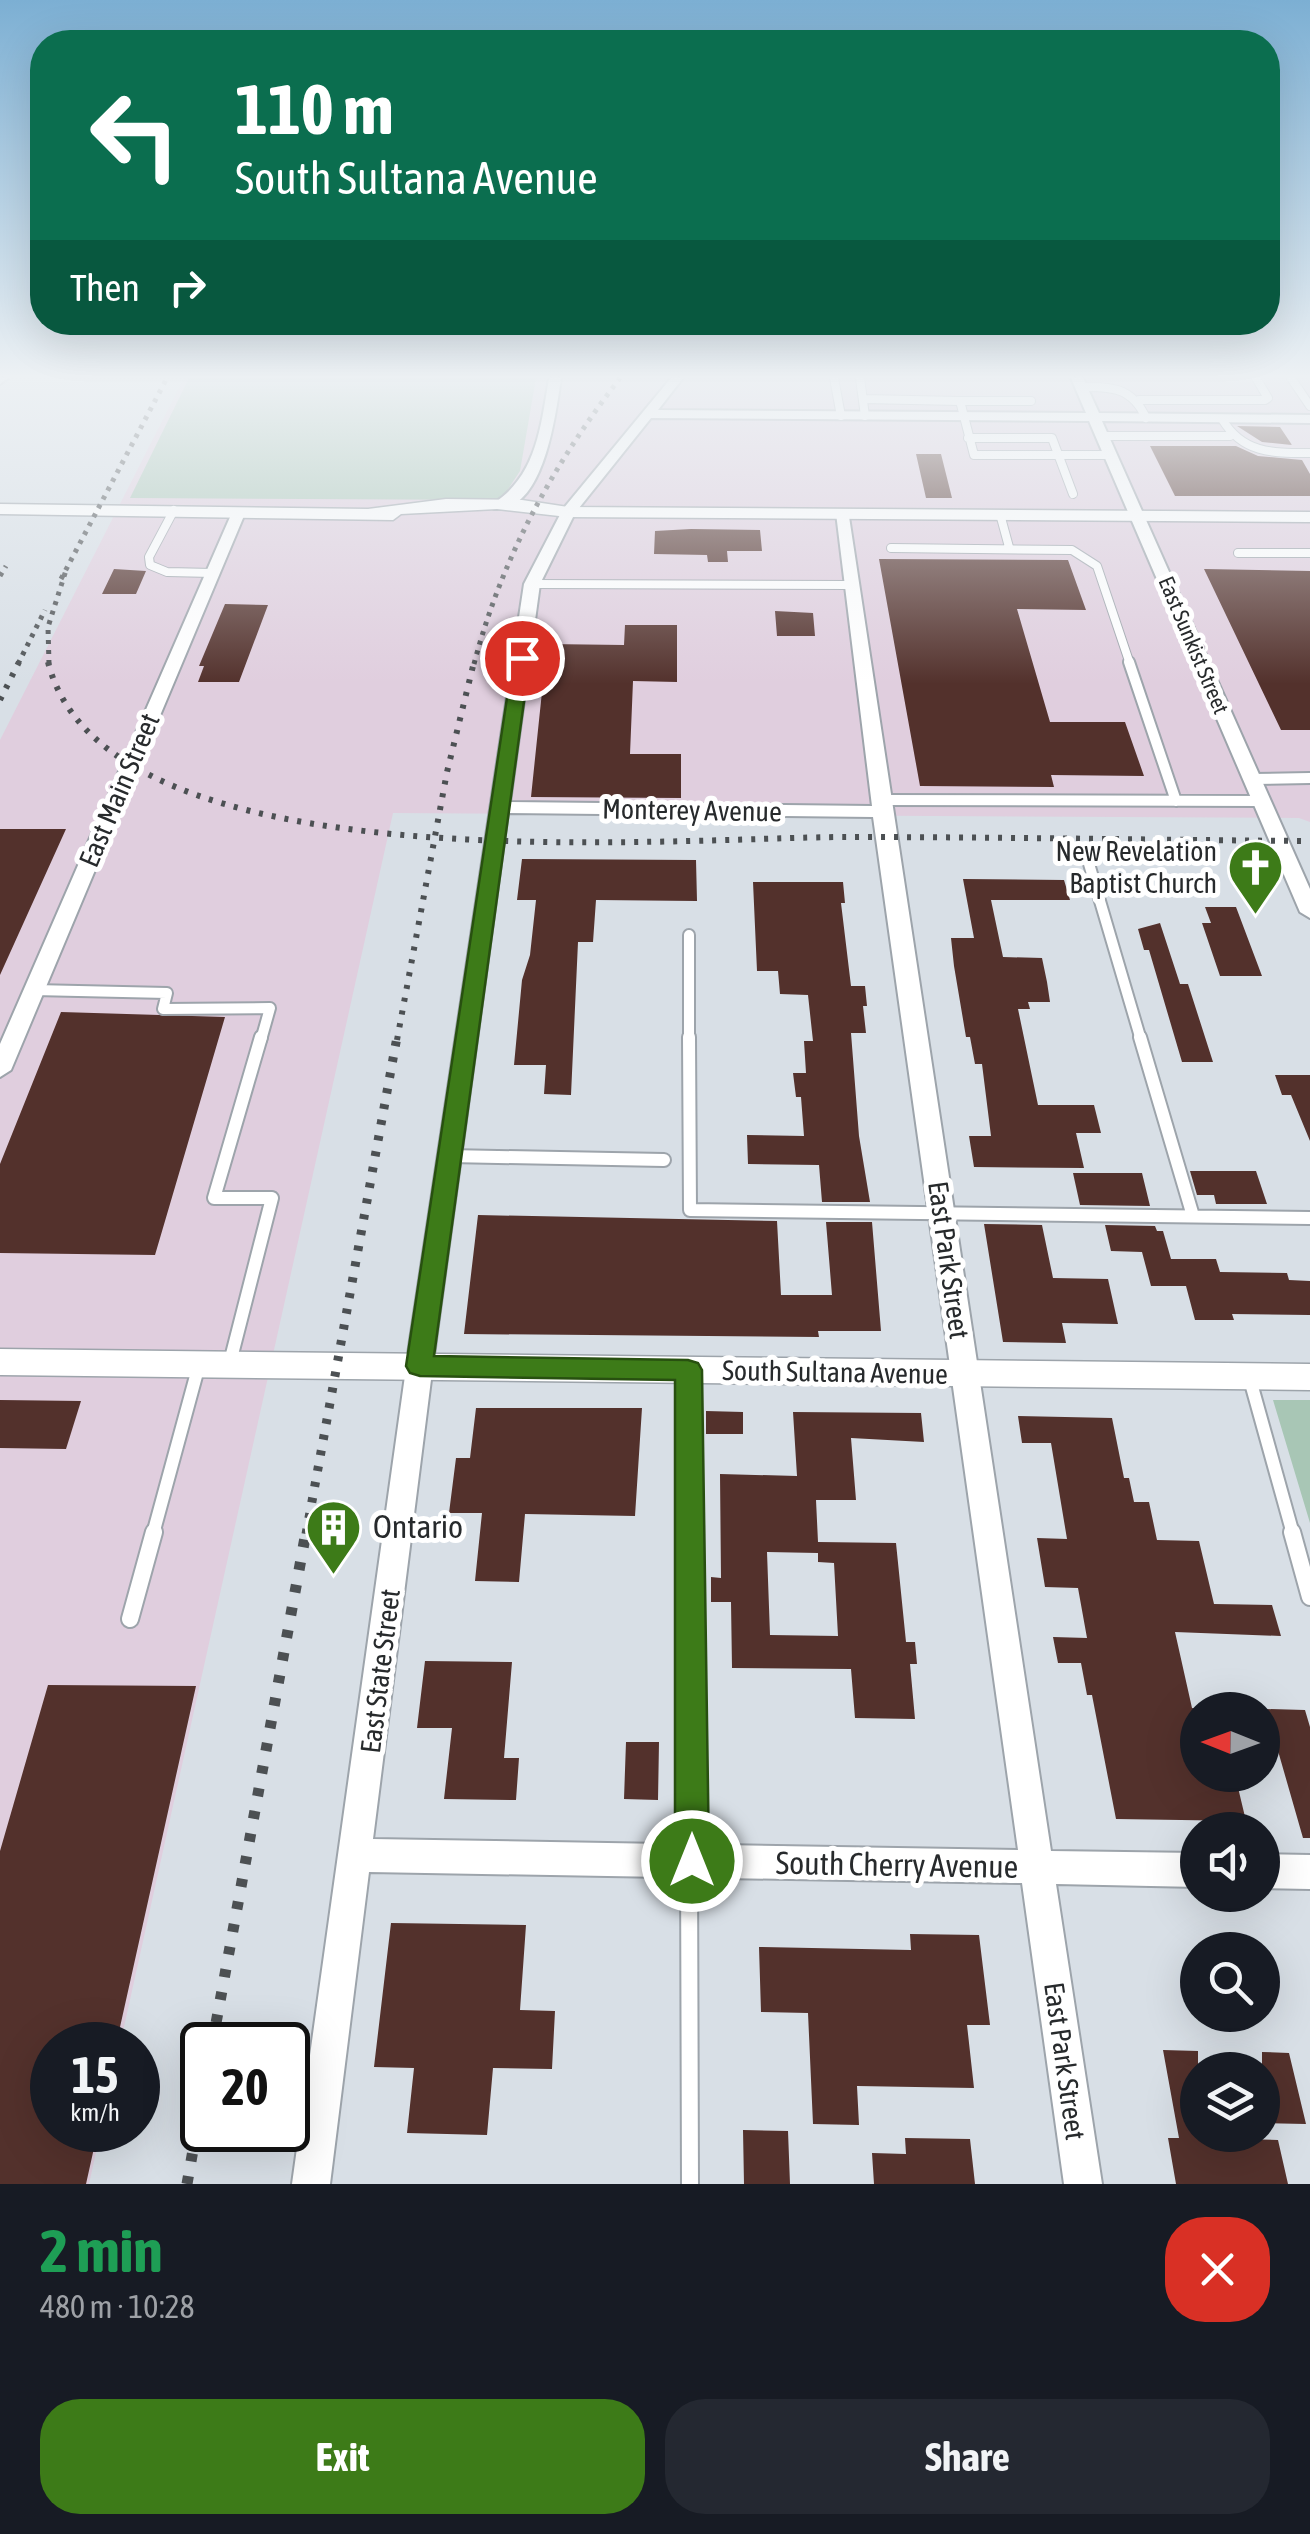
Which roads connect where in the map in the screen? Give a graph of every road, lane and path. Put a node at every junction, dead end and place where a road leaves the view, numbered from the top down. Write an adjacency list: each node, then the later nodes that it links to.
1 (526, 480): 6 (street)
2 (594, 480): 11 (street, East State Street)
3 (1067, 480): 5 (lane)
4 (1122, 480): 14 (street, East Sunkist Street)
5 (1072, 494)
6 (499, 506): 10 (street); 11 (street)
7 (0, 509): 8 (street)
8 (174, 510): 9 (street); 20 (lane)
9 (239, 511): 10 (street); 20 (street, East Main Street)
10 (376, 512): 11 (street)
11 (568, 512): 12 (street); 21 (street, East State Street)
12 (843, 513): 13 (street); 22 (street, East Park Street)
13 (1000, 514): 14 (street); 16 (lane)
14 (1138, 515): 15 (street); 24 (street, East Sunkist Street)
15 (1310, 516)
16 (1008, 547): 17 (lane); 25 (lane)
17 (892, 548)
18 (1238, 553): 19 (lane)
19 (1310, 553)
20 (213, 573): 32 (street, East Main Street)
21 (532, 584): 22 (lane); 28 (street, East State Street)
22 (852, 585): 27 (street, East Park Street)
23 (1310, 778): 24 (lane)
24 (1252, 779): 26 (street, East Sunkist Street)
25 (1176, 801): 26 (lane); 27 (lane)
26 (1262, 801): 30 (street, East Sunkist Street)
27 (881, 806): 28 (street, Monterey Avenue); 36 (street, East Park Street)
28 (501, 807): 34 (street, East State Street)
29 (1086, 857): 37 (lane)
30 (1310, 912)
31 (690, 935): 36 (lane)
32 (34, 990): 33 (street, East Main Street); 40 (lane)
33 (0, 1070)
34 (449, 1156): 35 (lane); 41 (street, East State Street)
35 (664, 1160)
36 (942, 1214): 37 (lane); 43 (street, East Park Street)
37 (1193, 1216): 38 (lane)
38 (1310, 1218)
39 (0, 1362): 40 (street, South Sultana Avenue)
40 (214, 1365): 41 (street, South Sultana Avenue); 47 (lane)
41 (420, 1366): 42 (street, South Sultana Avenue); 48 (street, East State Street)
42 (688, 1370): 43 (street, South Sultana Avenue); 49 (lane)
43 (966, 1374): 44 (street, South Sultana Avenue); 50 (street, East Park Street)
44 (1249, 1376): 45 (street, South Sultana Avenue); 46 (lane)
45 (1310, 1377)
46 (1310, 1597)
47 (130, 1619)
48 (356, 1855): 49 (street, South Cherry Avenue); 54 (street, East State Street)
49 (692, 1861): 50 (street, South Cherry Avenue); 55 (lane)
50 (1037, 1868): 51 (street, South Cherry Avenue); 56 (street, East Park Street)
51 (1180, 1870)
52 (1280, 1871): 53 (street)
53 (1310, 1872)
54 (311, 2184)
55 (690, 2184)
56 (1083, 2184)

